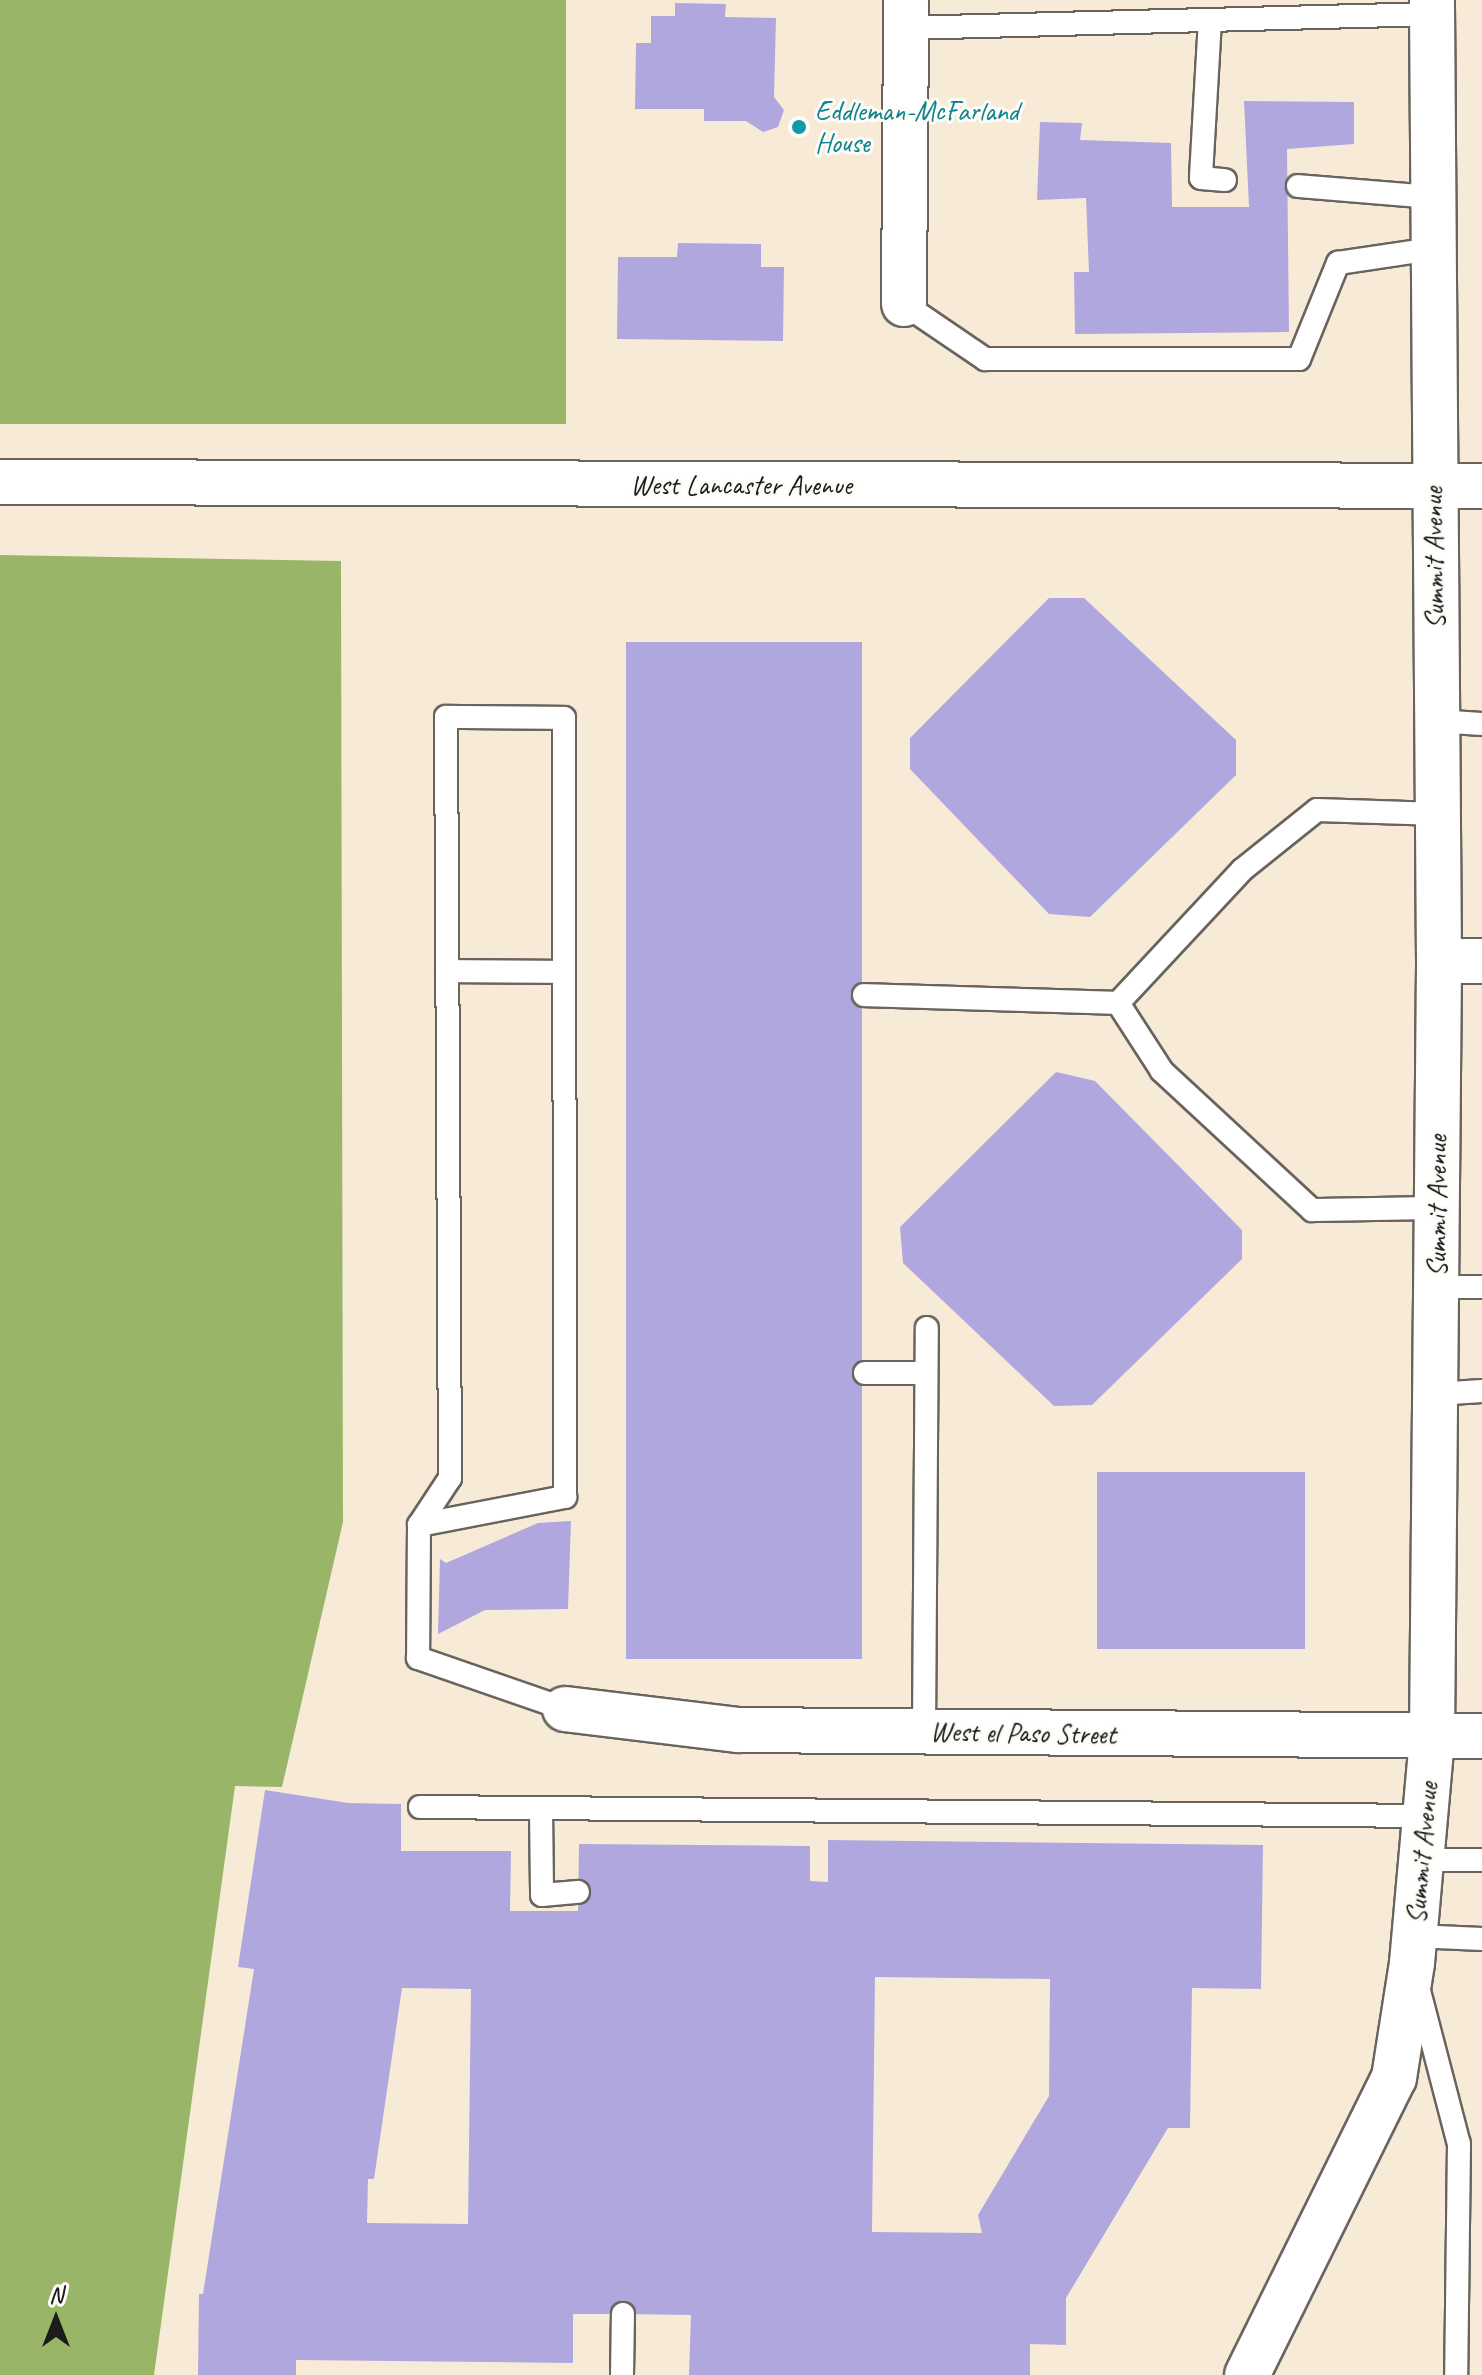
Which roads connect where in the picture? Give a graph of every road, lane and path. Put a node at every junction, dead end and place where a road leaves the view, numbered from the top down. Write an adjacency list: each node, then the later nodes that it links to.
1 (1432, 7): 3 (lane); 6 (main road, Summit Avenue)
2 (906, 14): 3 (lane); 8 (main road)
3 (1210, 20): 4 (lane)
4 (1225, 180)
5 (1298, 186): 6 (lane)
6 (1433, 197): 7 (main road, Summit Avenue)
7 (1433, 249): 8 (lane); 11 (main road, Summit Avenue)
8 (904, 304)
9 (0, 482): 11 (main road, West Lancaster Avenue)
10 (1482, 486): 11 (main road, West Lancaster Avenue)
11 (1433, 488): 12 (main road, Summit Avenue)
12 (1436, 721): 13 (lane); 14 (main road, Summit Avenue)
13 (1482, 724)
14 (1438, 814): 15 (main road, Summit Avenue); 20 (lane)
15 (1439, 961): 16 (main road); 21 (main road, Summit Avenue)
16 (1482, 961)
17 (447, 971): 18 (lane); 18 (lane); 29 (lane)
18 (564, 972): 29 (lane)
19 (864, 995): 20 (lane)
20 (1118, 1003): 21 (lane)
21 (1437, 1208): 22 (main road, Summit Avenue)
22 (1436, 1287): 23 (lane); 28 (main road, Summit Avenue)
23 (1482, 1287)
24 (927, 1328): 26 (lane)
25 (865, 1373): 26 (lane)
26 (926, 1373): 31 (lane)
27 (1482, 1391): 28 (lane)
28 (1435, 1394): 33 (main road, Summit Avenue)
29 (419, 1525): 30 (lane)
30 (565, 1709): 31 (main road, West el Paso Street)
31 (924, 1732): 33 (main road, West el Paso Street)
32 (1482, 1736): 33 (main road, West el Paso Street)
33 (1432, 1737): 36 (main road, Summit Avenue)
34 (420, 1807): 35 (lane)
35 (541, 1809): 36 (lane); 39 (lane)
36 (1425, 1816): 37 (main road, Summit Avenue)
37 (1421, 1860): 38 (lane); 41 (main road, Summit Avenue)
38 (1482, 1860)
39 (578, 1892)
40 (1482, 1939): 41 (lane)
41 (1413, 1950): 44 (main road, Summit Avenue); 45 (lane)
42 (623, 2314): 43 (lane)
43 (622, 2375)
44 (1247, 2375)
45 (1456, 2375)

